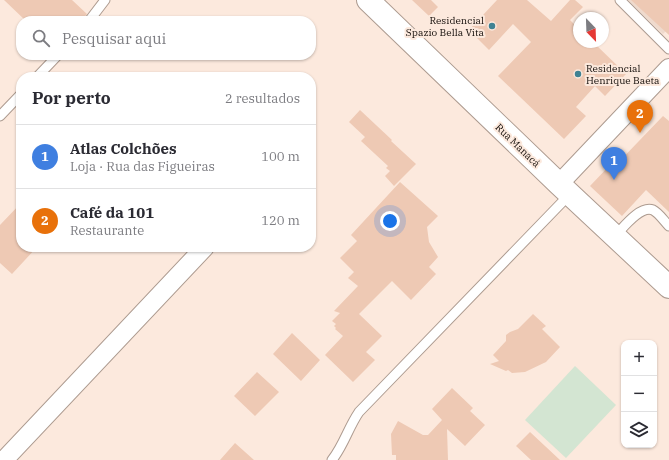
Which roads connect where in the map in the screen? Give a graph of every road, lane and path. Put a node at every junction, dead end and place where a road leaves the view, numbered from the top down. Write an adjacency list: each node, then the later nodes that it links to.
1 (105, 0): 4 (lane)
2 (368, 0): 11 (street, Rua Manacá)
3 (620, 0): 5 (lane)
4 (92, 16)
5 (669, 49)
6 (53, 60): 8 (lane)
7 (669, 68): 11 (street)
8 (42, 72)
9 (16, 99): 10 (lane)
10 (0, 116)
11 (564, 189): 13 (street, Rua Manacá); 17 (lane)
12 (669, 226): 13 (lane)
13 (614, 237): 15 (street, Rua Manacá)
14 (201, 252): 16 (street)
15 (669, 287)
16 (4, 460)
17 (332, 460)

